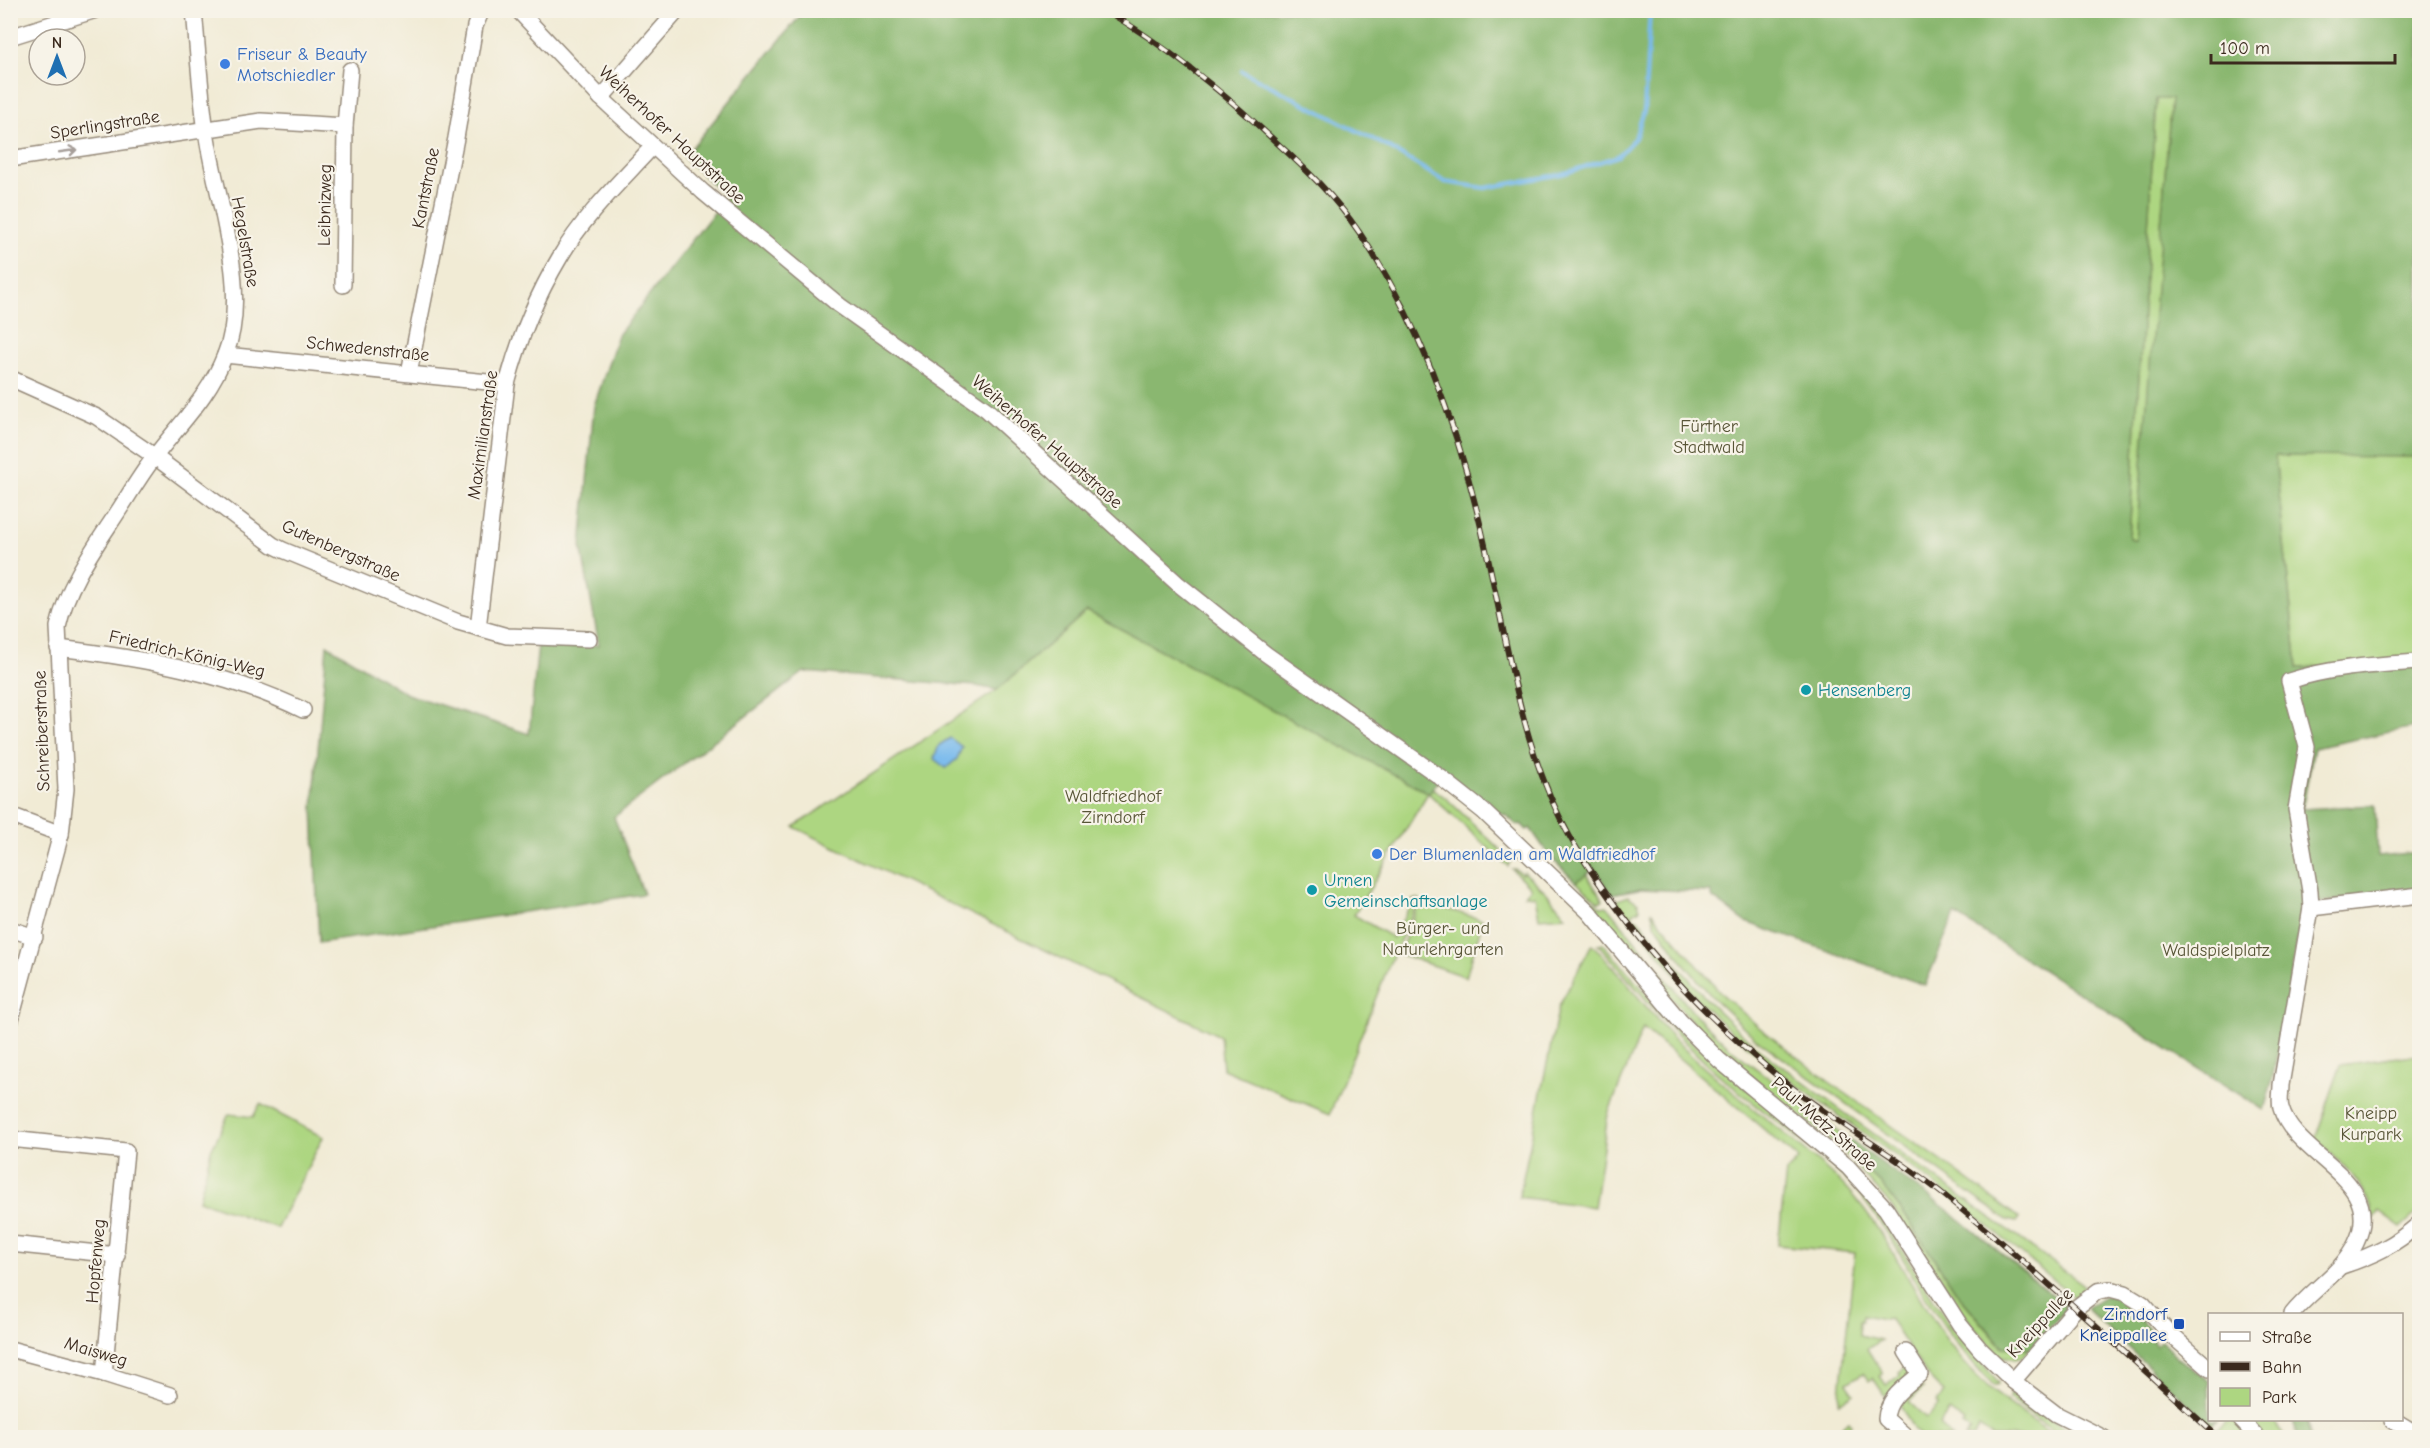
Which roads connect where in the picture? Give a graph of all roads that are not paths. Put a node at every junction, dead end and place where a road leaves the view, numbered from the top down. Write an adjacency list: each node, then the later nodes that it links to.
1 (96, 10): 6 (street)
2 (194, 10): 10 (street, Hegelstraße)
3 (518, 10): 8 (street, Weiherhofer Hauptstraße)
4 (678, 10): 8 (street)
5 (481, 11): 15 (street, Kantstraße)
6 (10, 37)
7 (350, 70): 9 (street, Leibnizweg)
8 (601, 98): 11 (street, Weiherhofer Hauptstraße)
9 (345, 126): 10 (street); 13 (street, Leibnizweg)
10 (206, 129): 12 (street, Sperlingstraße, one-way to 10); 14 (street, Hegelstraße)
11 (652, 147): 17 (street, Maximilianstraße); 26 (street, Weiherhofer Hauptstraße)
12 (10, 159)
13 (343, 285)
14 (225, 355): 15 (street, Schwedenstraße); 18 (street, Hegelstraße)
15 (409, 373): 17 (street, Schwedenstraße)
16 (10, 378): 18 (street, Gutenbergstraße)
17 (507, 384): 19 (street, Maximilianstraße)
18 (154, 456): 19 (street, Gutenbergstraße); 21 (street, Schreiberstraße)
19 (478, 628): 20 (street, Gutenbergstraße)
20 (589, 639)
21 (58, 648): 23 (street, Friedrich-König-Weg); 25 (street, Schreiberstraße)
22 (2420, 662): 28 (street)
23 (303, 710)
24 (10, 815): 25 (street)
25 (61, 834): 30 (street, Schreiberstraße)
26 (1564, 888): 43 (street, Paul-Metz-Straße)
27 (2420, 894): 28 (street)
28 (2311, 908): 37 (street)
29 (10, 929): 30 (street)
30 (34, 937): 31 (street, Schreiberstraße)
31 (14, 996): 32 (street, Schreiberstraße)
32 (10, 1023)
33 (10, 1139): 36 (street, Hopfenweg)
34 (2420, 1223): 37 (street)
35 (10, 1244): 36 (street)
36 (117, 1255): 42 (street, Hopfenweg)
37 (2342, 1266): 38 (street)
38 (2293, 1313)
39 (10, 1348): 42 (street, Maisweg)
40 (1906, 1352): 48 (street)
41 (2208, 1367): 43 (street, Kneippallee)
42 (105, 1374): 44 (street, Maisweg)
43 (2013, 1381): 49 (street, Paul-Metz-Straße)
44 (170, 1395)
45 (2243, 1421): 50 (street)
46 (2395, 1421): 47 (street)
47 (2416, 1436)
48 (1908, 1437)
49 (2104, 1437)
50 (2258, 1437)

